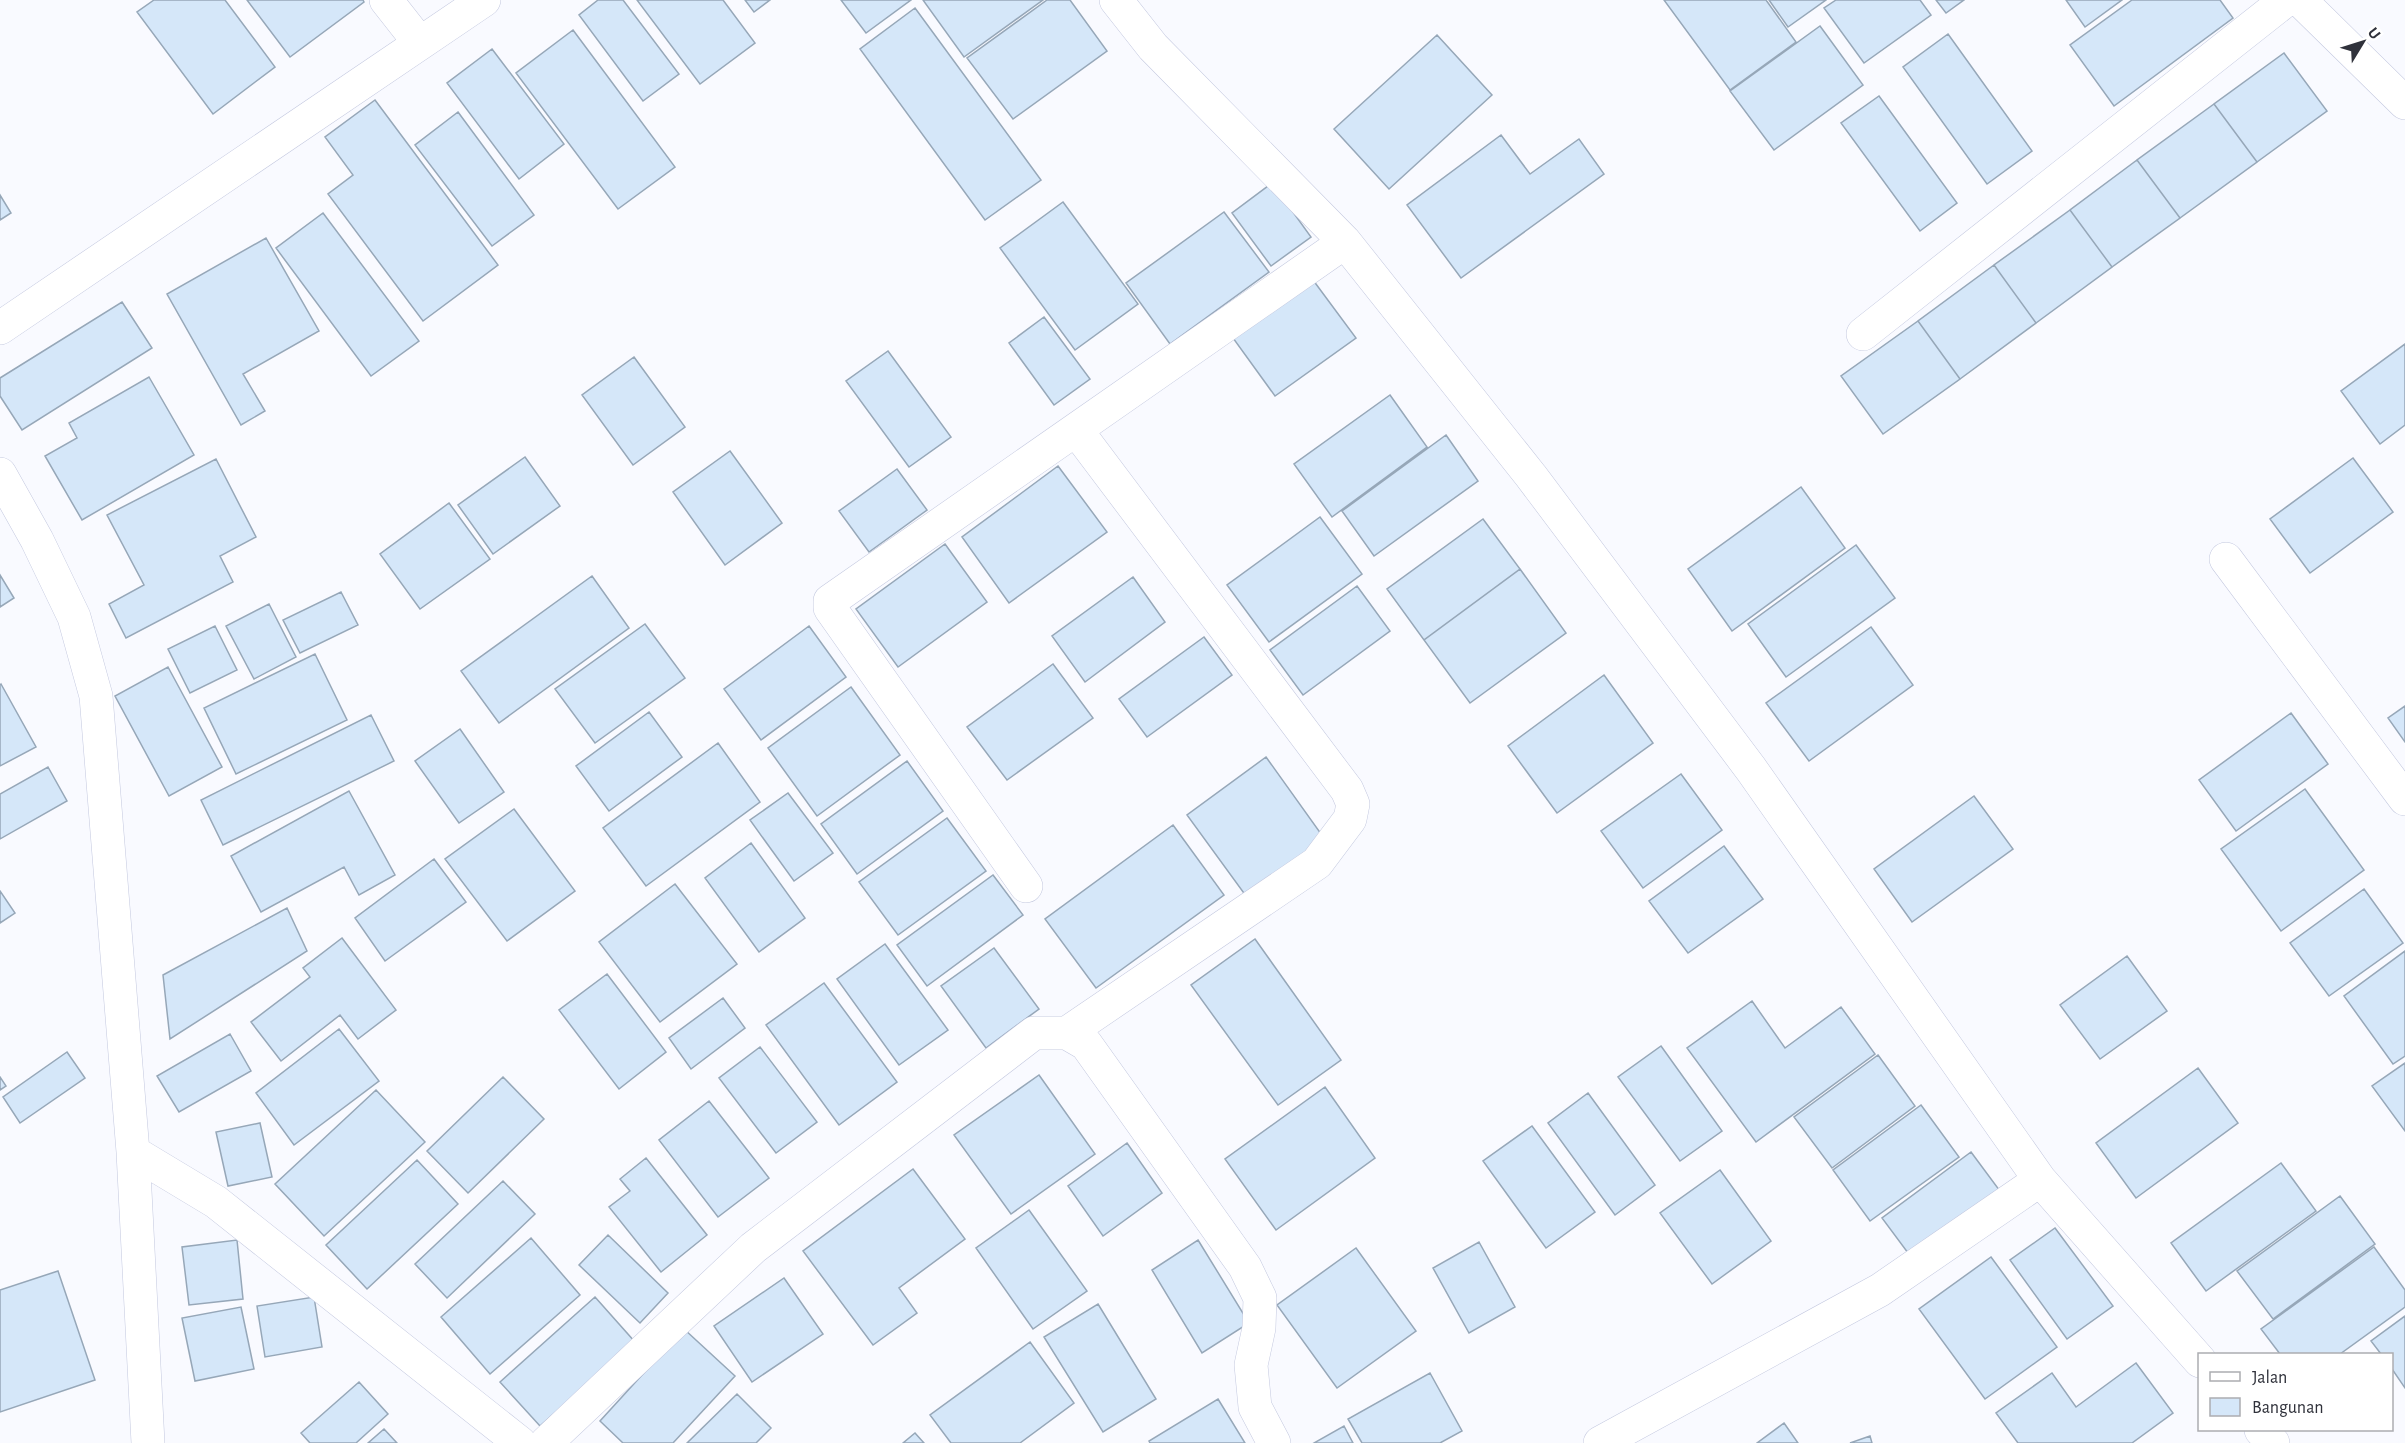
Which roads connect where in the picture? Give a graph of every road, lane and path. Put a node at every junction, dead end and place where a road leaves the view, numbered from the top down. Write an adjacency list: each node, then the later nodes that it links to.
1 (386, 0): 6 (street)
2 (484, 0): 6 (street)
3 (1116, 0): 8 (street)
4 (2286, 0): 10 (street)
5 (2300, 0): 7 (street)
6 (419, 42): 9 (street)
7 (2405, 104)
8 (1345, 242): 11 (street); 18 (street)
9 (0, 328)
10 (1863, 334)
11 (1077, 431): 15 (street); 16 (street)
12 (0, 474): 17 (street)
13 (2226, 559): 14 (street)
14 (2405, 798)
15 (1026, 886)
16 (1067, 1033): 23 (street); 24 (street)
17 (133, 1152): 21 (street); 22 (street)
18 (2040, 1180): 19 (street); 25 (street)
19 (2198, 1360)
20 (2262, 1431): 26 (street)
21 (148, 1443)
22 (520, 1443)
23 (546, 1443)
24 (1274, 1443)
25 (1600, 1443)
26 (2273, 1443)

